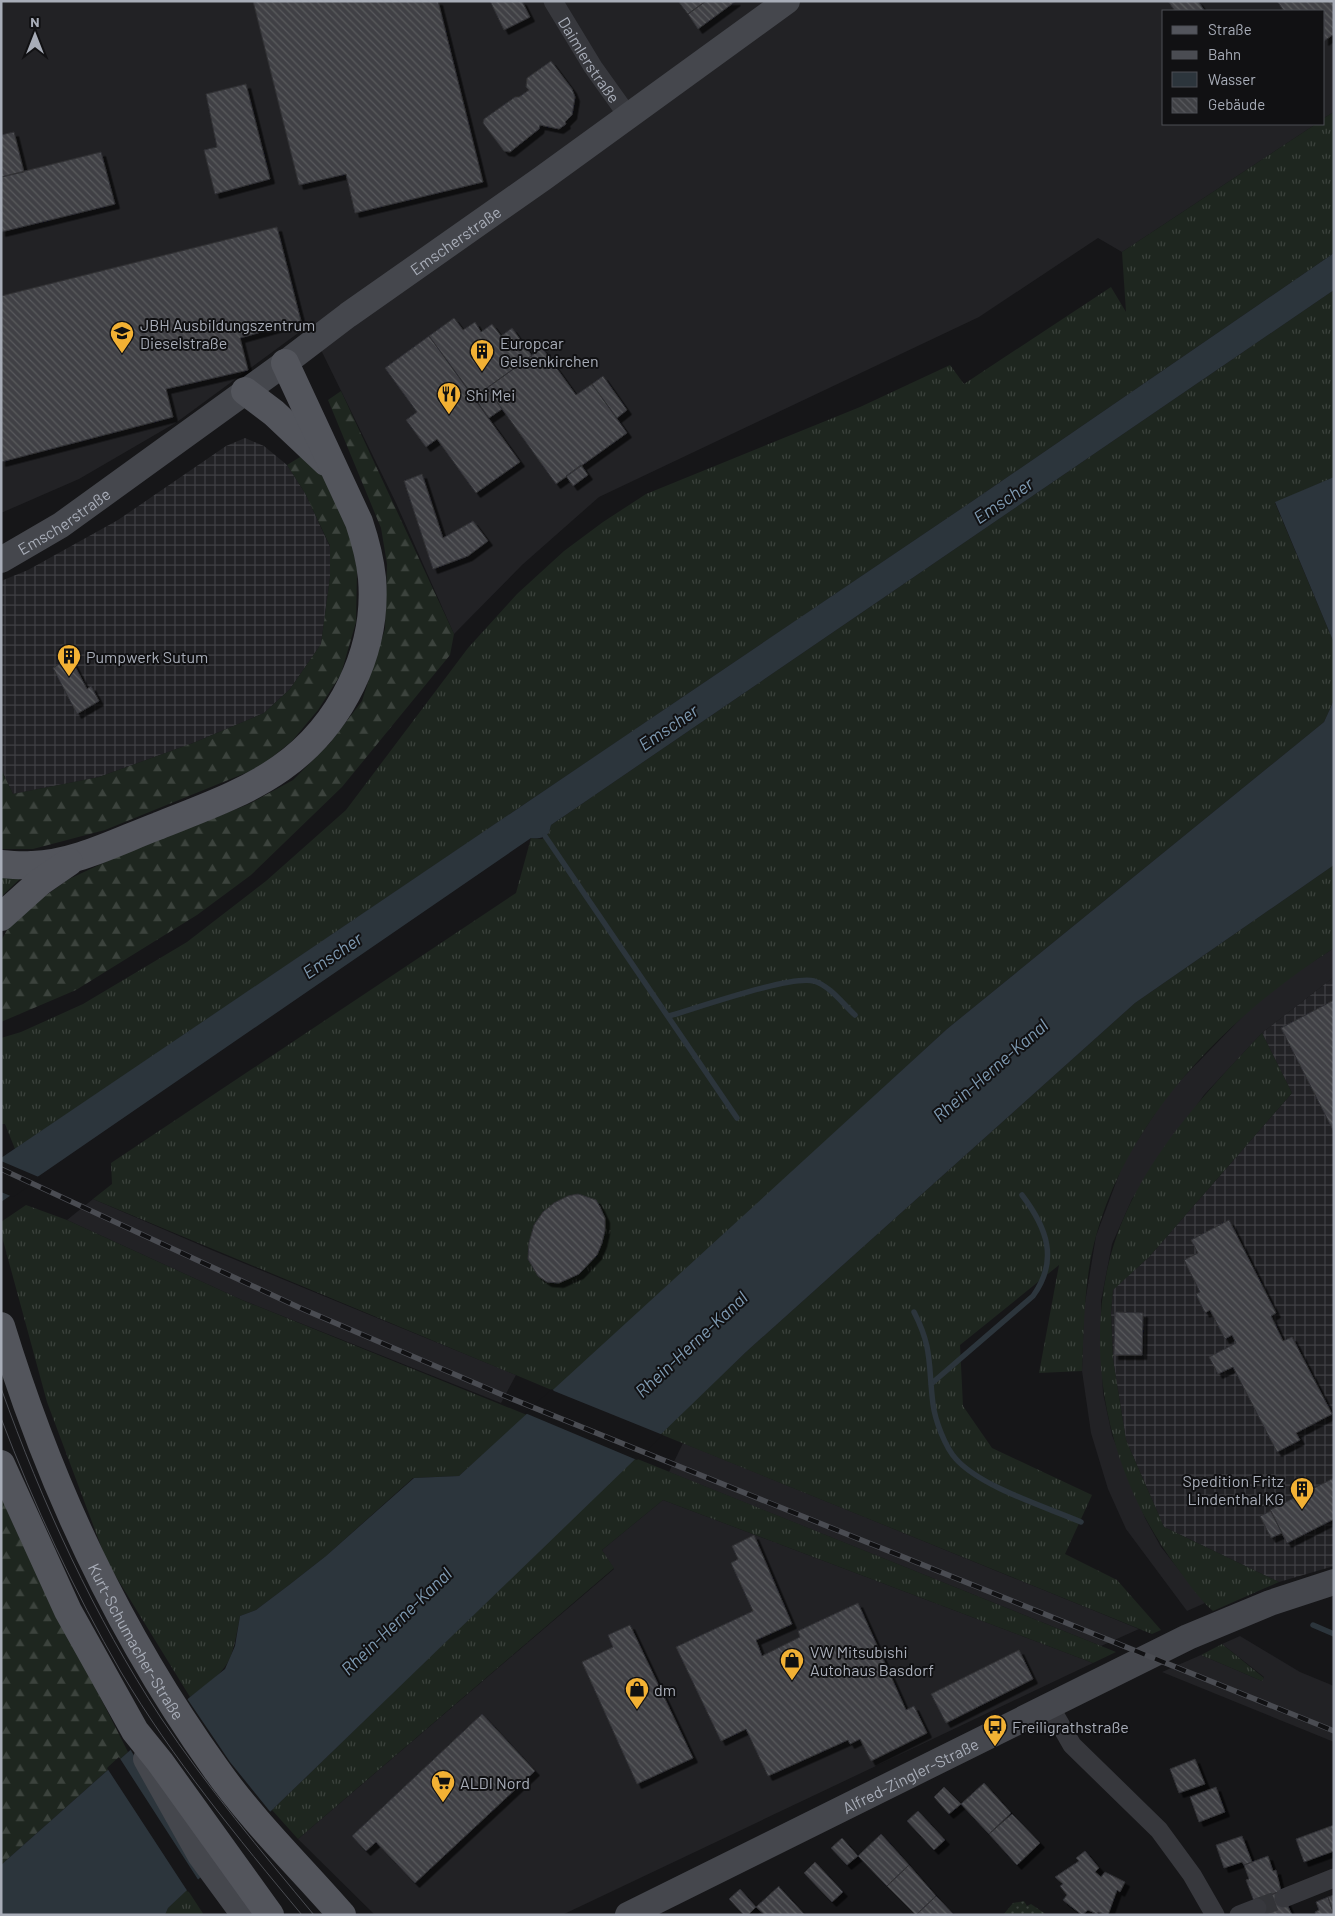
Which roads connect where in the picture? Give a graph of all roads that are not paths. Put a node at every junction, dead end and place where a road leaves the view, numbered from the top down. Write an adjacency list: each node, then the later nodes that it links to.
1 (554, 1): 3 (street, Daimlerstraße)
2 (787, 1): 3 (street, Emscherstraße)
3 (628, 116): 4 (street, Emscherstraße)
4 (285, 364): 5 (street, Emscherstraße); 6 (main road)
5 (246, 391): 6 (main road); 7 (street, Emscherstraße)
6 (336, 471): 10 (main road)
7 (123, 478): 8 (street, Emscherstraße); 9 (street, Emscherstraße)
8 (1, 538)
9 (1, 560)
10 (74, 858): 11 (main road); 12 (main road)
11 (1, 864)
12 (1, 917)
13 (1, 1326): 23 (main road, Kurt-Schumacher-Straße)
14 (1, 1464): 17 (main road)
15 (1334, 1582): 16 (street, Alfred-Zingler-Straße)
16 (1049, 1705): 24 (street, Alfred-Zingler-Straße); 25 (street)
17 (228, 1877): 21 (street); 22 (main road)
18 (1334, 1878): 19 (street)
19 (1284, 1898)
20 (1257, 1908): 26 (street)
21 (244, 1915)
22 (270, 1915)
23 (342, 1915)
24 (628, 1915)
25 (1215, 1915)
26 (1238, 1915)

